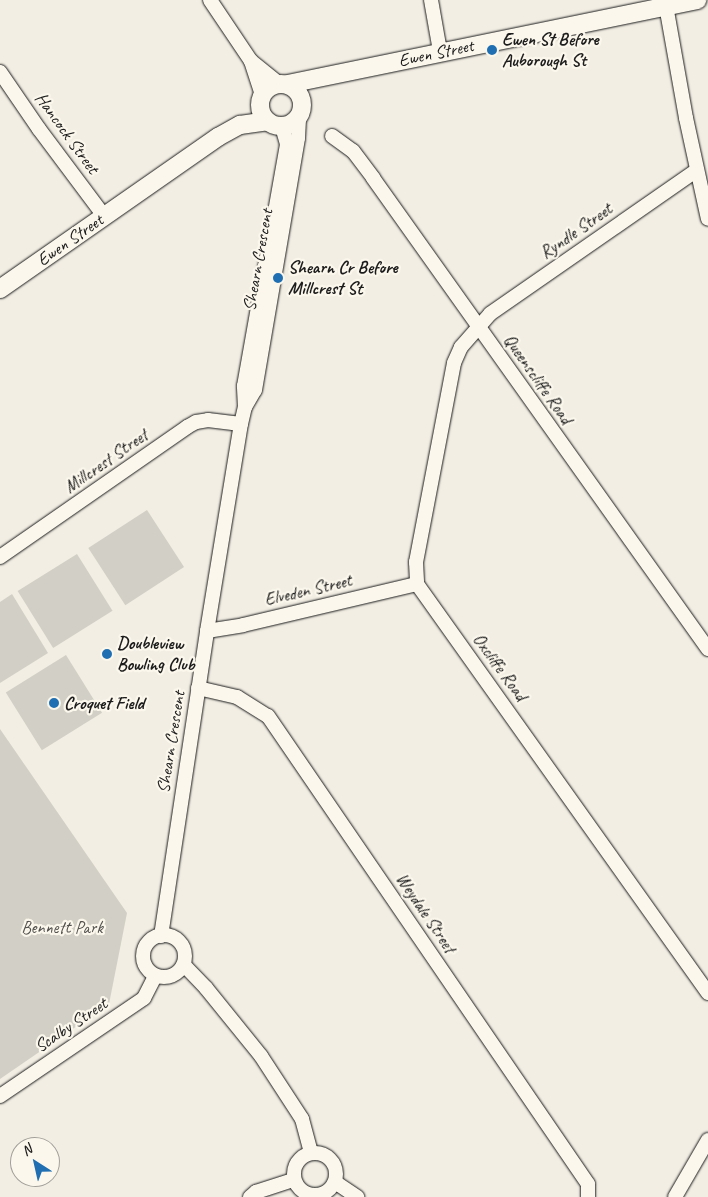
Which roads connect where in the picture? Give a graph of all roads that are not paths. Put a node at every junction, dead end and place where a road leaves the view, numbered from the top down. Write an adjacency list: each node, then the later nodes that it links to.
1 (210, 0): 6 (street)
2 (432, 0): 5 (street)
3 (697, 0): 4 (main road, Ewen Street)
4 (665, 3): 5 (main road, Ewen Street); 15 (street)
5 (440, 51): 8 (main road, Ewen Street)
6 (251, 61): 9 (street); 10 (street)
7 (0, 72): 16 (street, Hancock Street)
8 (322, 76): 9 (main road, Ewen Street); 11 (main road, Ewen Street)
9 (283, 84): 10 (main road, Ewen Street); 11 (main road)
10 (261, 100): 12 (main road); 13 (main road, Ewen Street)
11 (301, 108): 12 (main road, Ewen Street); 20 (street, Shearn Crescent)
12 (274, 124): 13 (main road, Ewen Street); 20 (street, Shearn Crescent)
13 (240, 125): 16 (main road, Ewen Street)
14 (332, 136): 19 (street, Queenscliffe Road)
15 (697, 170): 17 (street); 19 (street, Ryndle Street)
16 (104, 216): 18 (main road, Ewen Street)
17 (708, 219)
18 (0, 289)
19 (478, 325): 23 (street); 25 (street, Queenscliffe Road)
20 (246, 407): 21 (street, Shearn Crescent)
21 (242, 424): 22 (street, Millcrest Street); 24 (street, Shearn Crescent)
22 (0, 558)
23 (417, 584): 24 (street, Elveden Street); 30 (street, Oxcliffe Road)
24 (206, 631): 26 (street, Shearn Crescent)
25 (708, 649)
26 (198, 688): 27 (street, Shearn Crescent); 38 (street, Weydale Street)
27 (161, 936): 28 (street); 29 (street)
28 (184, 965): 29 (street); 33 (street)
29 (155, 976): 31 (street, Scalby Street)
30 (708, 993)
31 (0, 1096)
32 (708, 1140): 39 (street)
33 (311, 1153): 34 (street); 35 (street)
34 (294, 1180): 35 (street); 36 (street)
35 (335, 1182): 37 (street)
36 (250, 1197)
37 (357, 1197)
38 (588, 1197)
39 (675, 1197)

